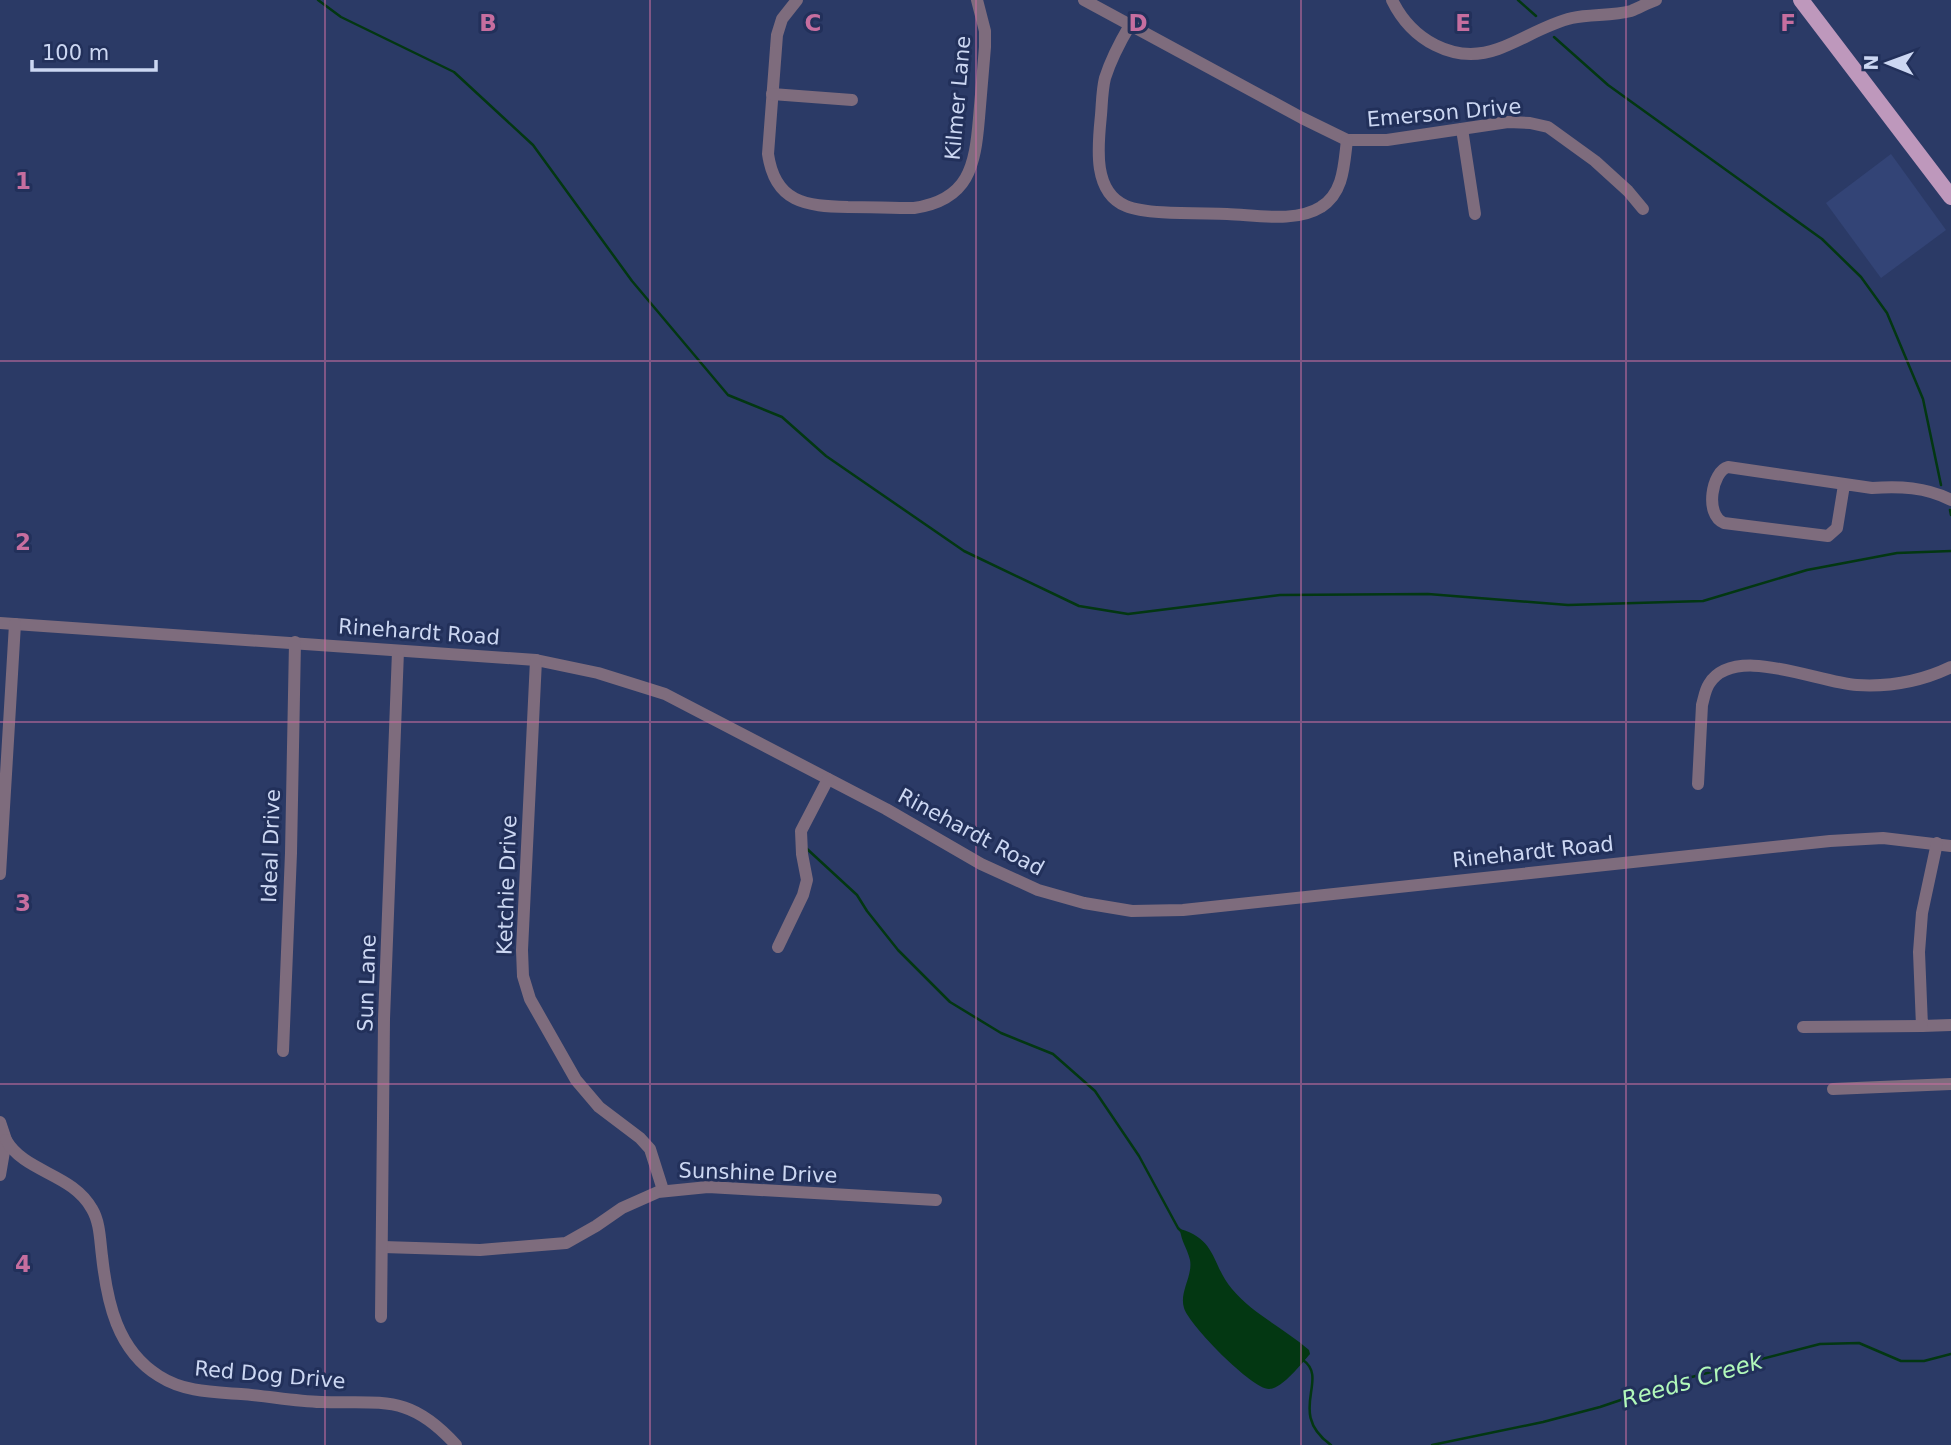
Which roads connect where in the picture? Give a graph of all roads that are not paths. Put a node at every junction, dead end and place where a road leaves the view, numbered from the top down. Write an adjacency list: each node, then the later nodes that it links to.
1 (797, 0): 8 (street, Kilmer Lane)
2 (977, 0): 8 (street, Kilmer Lane)
3 (1084, 0): 7 (street, Emerson Drive)
4 (1392, 0): 5 (street)
5 (1656, 0)
6 (1801, 0): 12 (main road)
7 (1129, 25): 11 (street, Emerson Drive); 11 (street)
8 (772, 94): 9 (street)
9 (852, 100)
10 (1462, 129): 11 (street, Emerson Drive); 13 (street, Emerson Drive); 14 (street)
11 (1348, 140)
12 (1951, 197)
13 (1643, 209)
14 (1475, 214)
15 (1844, 485): 15 (street); 16 (street)
16 (1951, 500)
17 (0, 623): 18 (street, Rinehardt Road)
18 (15, 624): 19 (street, Rinehardt Road); 27 (street)
19 (295, 642): 20 (street, Rinehardt Road); 32 (street, Ideal Drive)
20 (398, 651): 21 (street, Rinehardt Road); 40 (street, Sun Lane)
21 (536, 660): 23 (street, Rinehardt Road); 38 (street, Ketchie Drive)
22 (1951, 667): 24 (street)
23 (828, 779): 25 (street, Rinehardt Road); 28 (street)
24 (1698, 784)
25 (1937, 844): 26 (street, Rinehardt Road); 30 (street)
26 (1951, 846)
27 (0, 874)
28 (778, 947)
29 (1951, 1025): 30 (street)
30 (1922, 1026): 31 (street)
31 (1803, 1027)
32 (284, 1051)
33 (1951, 1084): 34 (street)
34 (1833, 1089)
35 (0, 1122): 36 (street)
36 (6, 1140): 37 (street); 42 (street, Red Dog Drive)
37 (0, 1175)
38 (663, 1190): 39 (street, Sunshine Drive); 40 (street, Sunshine Drive)
39 (936, 1200)
40 (383, 1247): 41 (street, Sun Lane)
41 (381, 1317)
42 (456, 1445)

